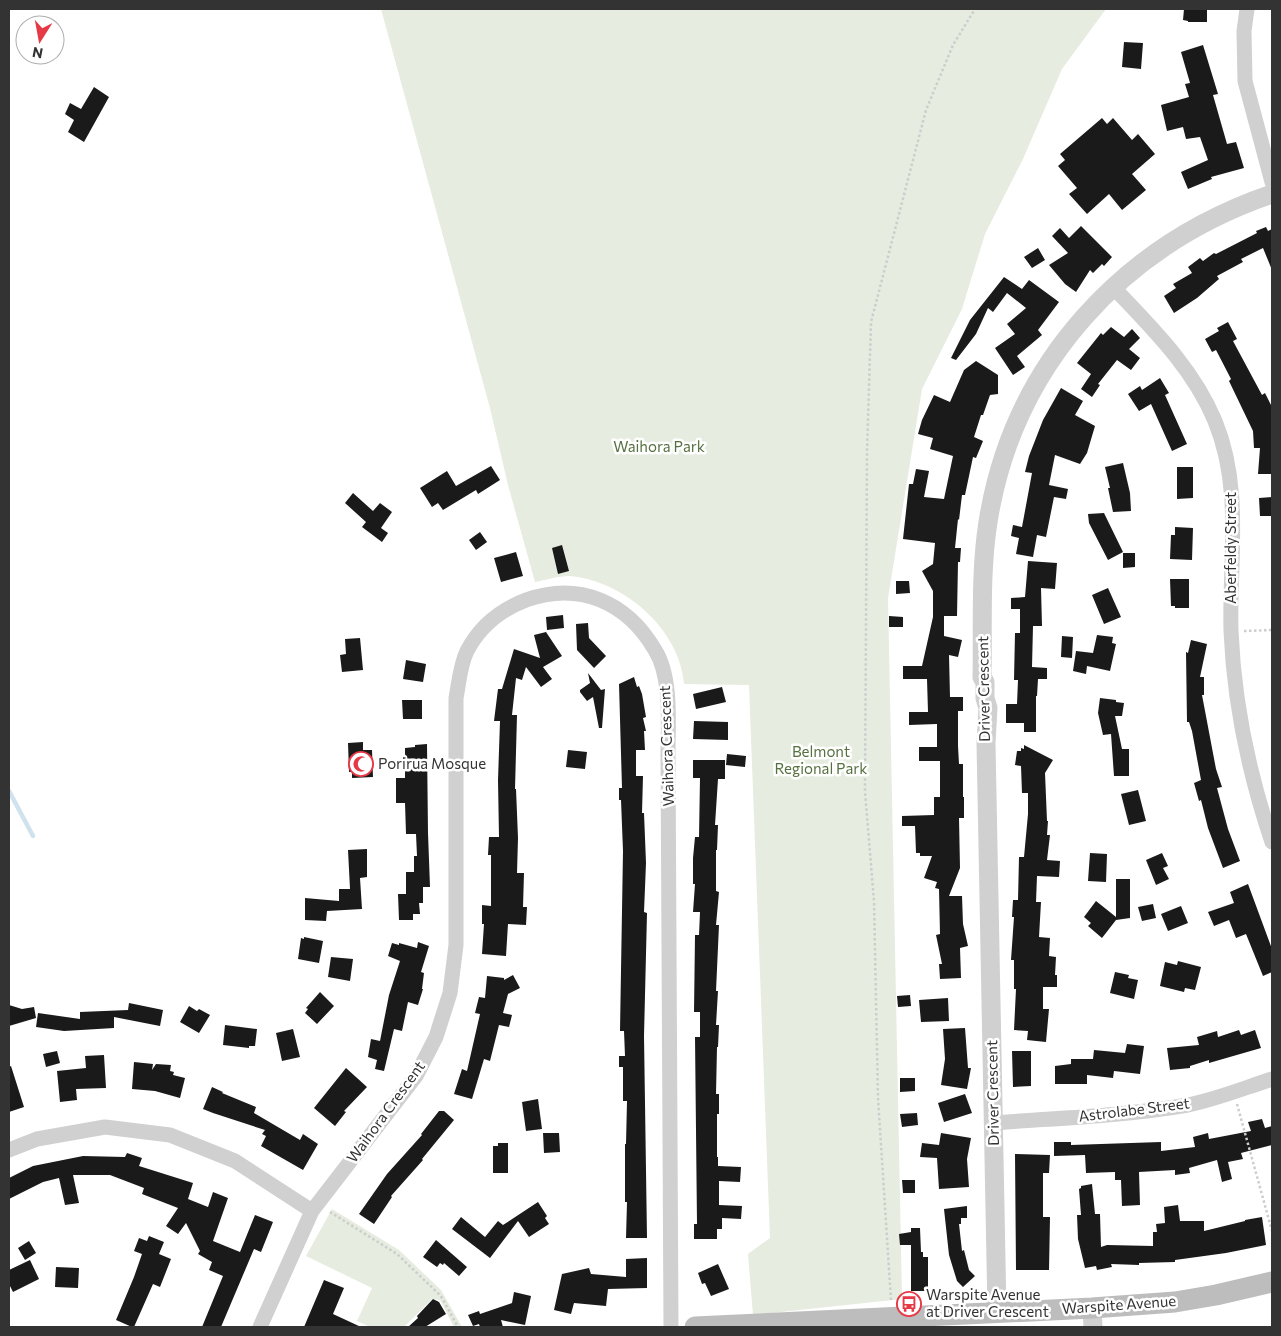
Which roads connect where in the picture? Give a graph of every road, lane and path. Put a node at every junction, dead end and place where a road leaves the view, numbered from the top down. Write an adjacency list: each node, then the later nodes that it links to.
1 (975, 9): 17 (path)
2 (1247, 9): 3 (street)
3 (1272, 182)
4 (1272, 194): 5 (street, Driver Crescent)
5 (1113, 287): 7 (street, Aberfeldy Street); 11 (street, Driver Crescent)
6 (1272, 630): 7 (path)
7 (1231, 631): 8 (street, Aberfeldy Street)
8 (1272, 842)
9 (1272, 1079): 10 (street, Astrolabe Street)
10 (1234, 1093): 11 (street, Astrolabe Street); 14 (path)
11 (993, 1124): 16 (street, Driver Crescent)
12 (9, 1150): 13 (street)
13 (314, 1207): 19 (street, Waihora Crescent); 20 (path); 21 (street, Waihora Crescent)
14 (1272, 1231)
15 (1272, 1282): 18 (main road, Warspite Avenue)
16 (997, 1312): 17 (main road, Warspite Avenue); 18 (main road, Warspite Avenue)
17 (892, 1317): 22 (main road, Warspite Avenue)
18 (1093, 1318)
19 (260, 1327)
20 (458, 1327)
21 (672, 1327)
22 (695, 1327)

